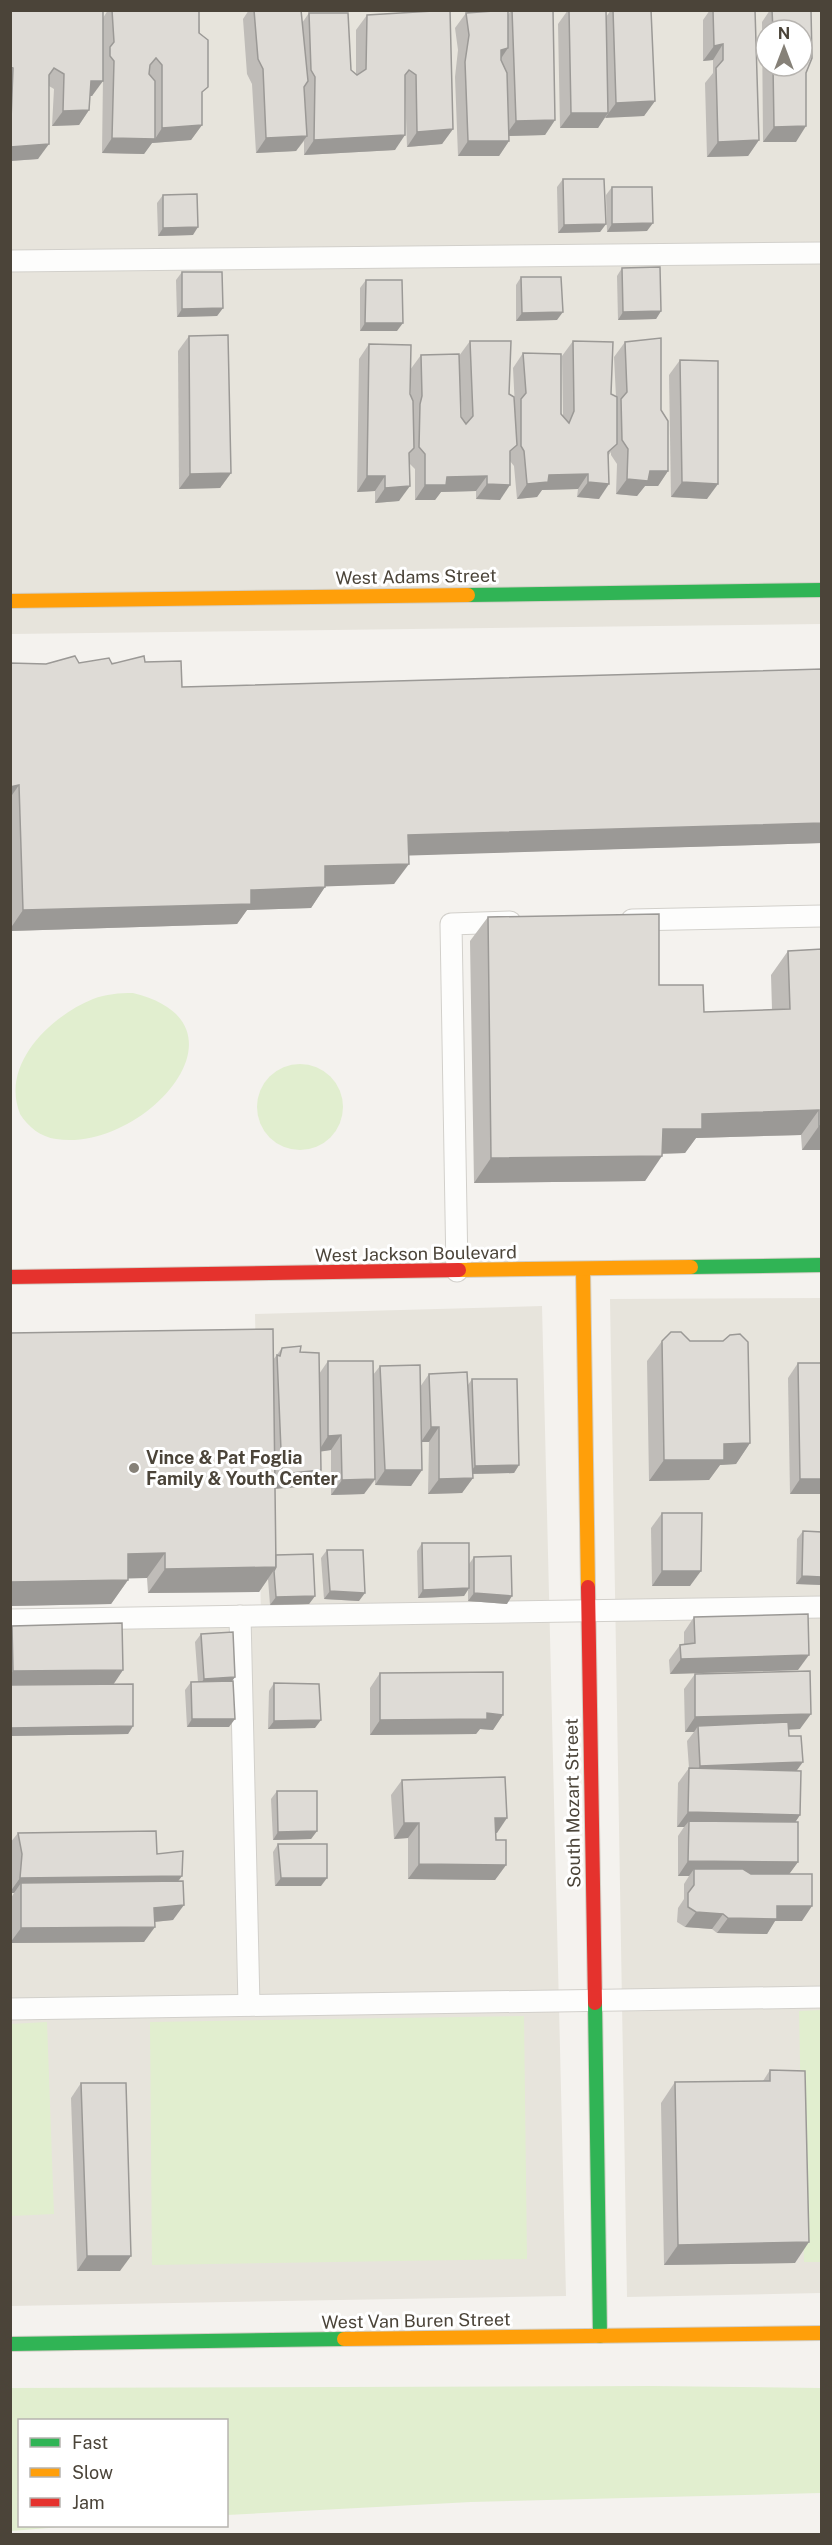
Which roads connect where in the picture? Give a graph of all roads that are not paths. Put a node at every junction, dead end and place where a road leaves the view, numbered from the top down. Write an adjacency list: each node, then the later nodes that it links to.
1 (822, 253): 2 (lane)
2 (10, 261)
3 (822, 590): 4 (street, West Adams Street)
4 (10, 601)
5 (822, 916): 6 (lane)
6 (606, 920)
7 (535, 922): 10 (lane)
8 (822, 1265): 9 (street, West Jackson Boulevard)
9 (583, 1269): 10 (street, West Jackson Boulevard); 13 (street, South Mozart Street)
10 (457, 1271): 11 (street, West Jackson Boulevard)
11 (10, 1277)
12 (822, 1607): 13 (lane)
13 (588, 1611): 14 (lane); 17 (street, South Mozart Street)
14 (240, 1616): 15 (lane); 18 (lane)
15 (10, 1620)
16 (822, 1997): 17 (lane)
17 (594, 2000): 18 (lane); 21 (street, South Mozart Street)
18 (249, 2005): 19 (lane)
19 (10, 2009)
20 (822, 2333): 21 (street, West Van Buren Street)
21 (600, 2336): 22 (street, West Van Buren Street)
22 (10, 2344)

